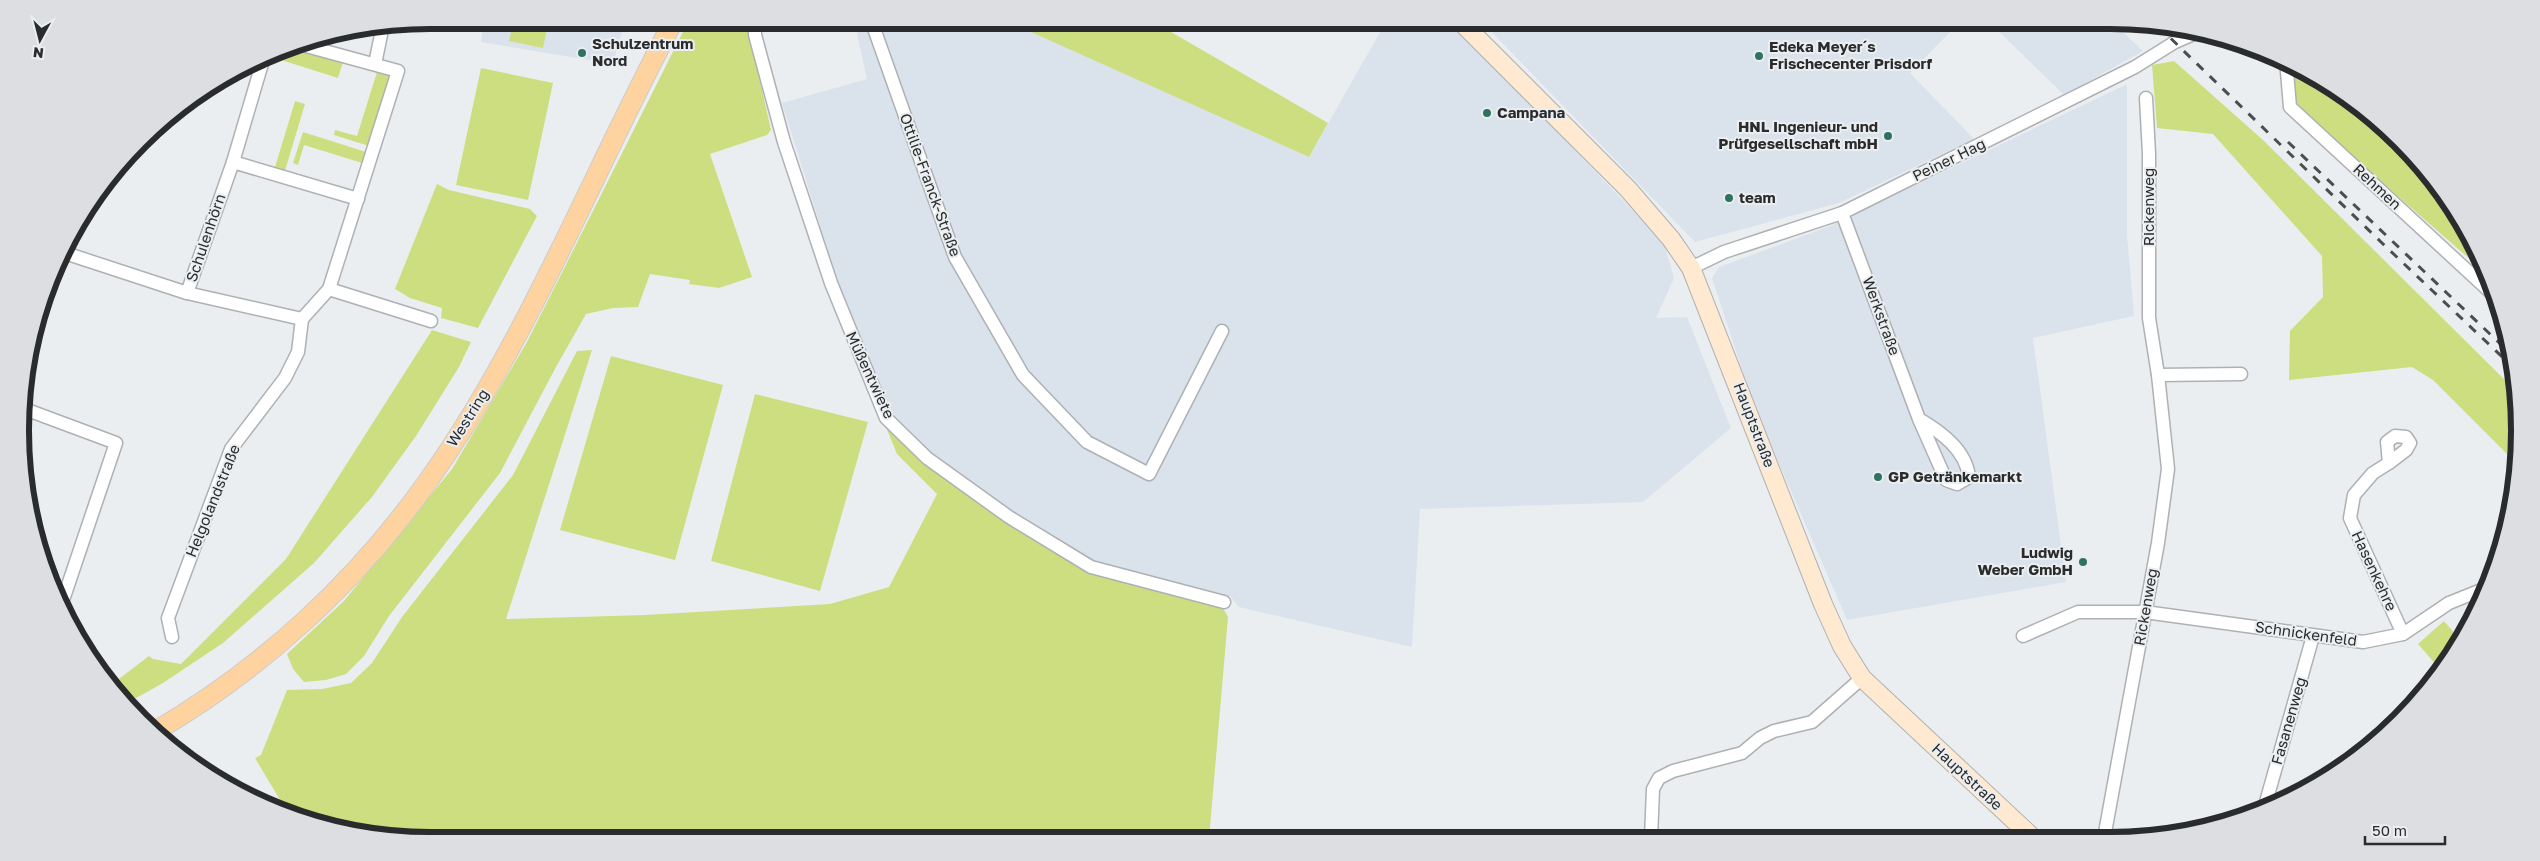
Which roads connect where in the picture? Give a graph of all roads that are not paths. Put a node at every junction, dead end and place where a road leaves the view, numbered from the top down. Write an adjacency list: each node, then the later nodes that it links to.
1 (669, 29): 37 (main road, Westring)
2 (755, 29): 30 (street, Müßentwiete)
3 (874, 29): 22 (street, Ottilie-Franck-Straße)
4 (1468, 29): 16 (main road, Hauptstraße)
5 (382, 32): 8 (street)
6 (2189, 36): 14 (street, Peiner Hag)
7 (311, 47): 8 (street)
8 (375, 64): 13 (street)
9 (261, 66): 12 (street, Schulenhörn)
10 (2287, 70): 17 (street, Rehmen)
11 (2146, 98): 24 (street, Rickenweg)
12 (233, 162): 13 (street); 19 (street, Schulenhörn)
13 (358, 200): 18 (street)
14 (1842, 213): 16 (street, Peiner Hag); 26 (street, Werkstraße)
15 (69, 254): 19 (street, Schulenhörn)
16 (1691, 268): 36 (main road, Hauptstraße)
17 (2485, 287)
18 (329, 289): 20 (street); 21 (street)
19 (187, 293): 20 (street)
20 (302, 319): 35 (street, Helgolandstraße)
21 (431, 321)
22 (1222, 331)
23 (2241, 374): 24 (street)
24 (2158, 375): 31 (street, Rickenweg)
25 (30, 411): 29 (street)
26 (1919, 419): 26 (street, Werkstraße)
27 (2390, 463): 32 (street, Hasenkehre)
28 (2477, 592): 32 (street, Schnickenfeld)
29 (64, 596)
30 (1224, 602)
31 (2145, 612): 33 (street, Schnickenfeld); 34 (street, Schnickenfeld); 41 (street, Rickenweg)
32 (2403, 634): 34 (street, Schnickenfeld)
33 (2023, 636)
34 (2313, 636): 38 (street, Fasanenweg)
35 (172, 637)
36 (1862, 678): 39 (street); 40 (main road, Hauptstraße)
37 (160, 728)
38 (2266, 800)
39 (1651, 832)
40 (2027, 832)
41 (2105, 832)

